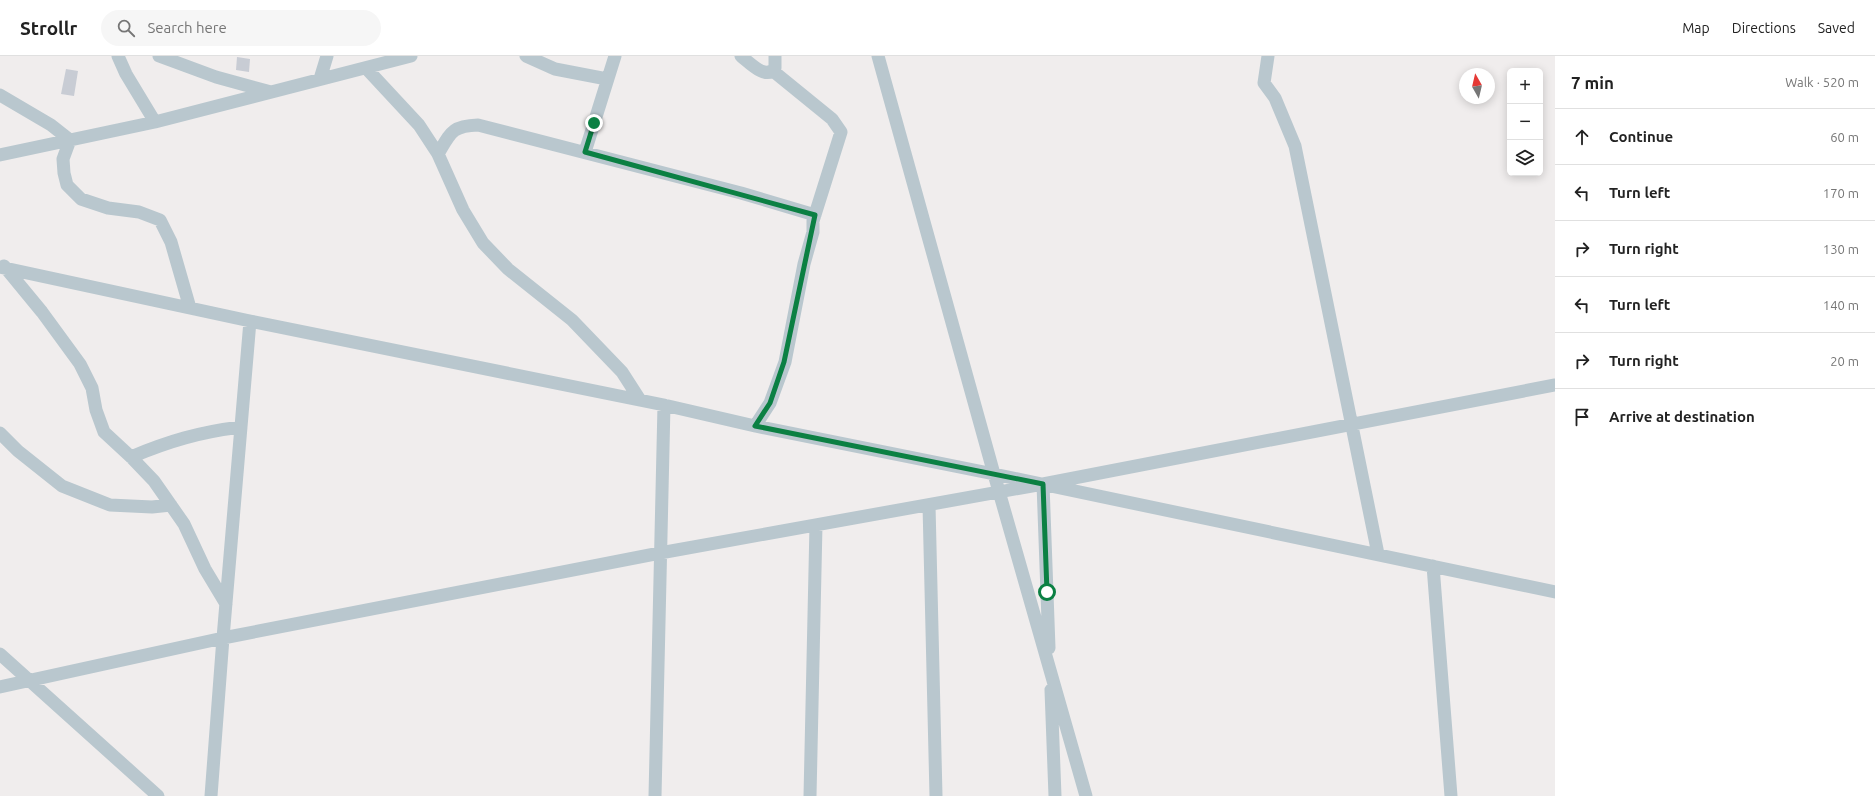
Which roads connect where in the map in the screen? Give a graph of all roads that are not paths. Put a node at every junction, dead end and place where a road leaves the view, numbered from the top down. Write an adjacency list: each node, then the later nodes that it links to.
1 (118, 56): 17 (street)
2 (159, 56): 15 (street)
3 (327, 56): 13 (street)
4 (411, 56): 11 (street)
5 (526, 56): 14 (street)
6 (615, 56): 14 (street)
7 (741, 56): 12 (street)
8 (775, 56): 12 (street)
9 (878, 56): 34 (street)
10 (1268, 56): 29 (street)
11 (366, 68): 13 (street); 20 (street)
12 (773, 71): 22 (street)
13 (320, 79): 15 (street)
14 (607, 79): 19 (street)
15 (272, 92): 17 (street)
16 (0, 95): 18 (street)
17 (155, 122): 18 (street)
18 (70, 140): 21 (street); 24 (street)
19 (585, 152): 20 (street); 22 (street)
20 (438, 154): 27 (street)
21 (0, 155)
22 (815, 215): 30 (street)
23 (2, 265): 24 (street); 33 (street)
24 (190, 308): 25 (street)
25 (250, 321): 27 (street); 31 (street)
26 (1555, 385): 29 (street)
27 (640, 400): 28 (street)
28 (664, 405): 30 (street); 40 (street)
29 (1350, 425): 35 (street); 41 (street)
30 (755, 426): 34 (street)
31 (241, 427): 33 (street); 44 (street)
32 (1, 436): 37 (street)
33 (131, 457): 37 (street)
34 (994, 474): 35 (street); 36 (street)
35 (1043, 484): 36 (street); 41 (street); 47 (street)
36 (999, 492): 38 (street); 47 (street)
37 (171, 505): 44 (street)
38 (929, 505): 39 (street); 54 (street)
39 (816, 525): 40 (street); 53 (street)
40 (660, 553): 45 (street); 52 (street)
41 (1378, 554): 42 (street)
42 (1433, 566): 43 (street); 57 (street)
43 (1555, 592)
44 (226, 604): 45 (street)
45 (222, 638): 48 (street); 51 (street)
46 (0, 654): 48 (street)
47 (1050, 669): 55 (street); 56 (street)
48 (30, 681): 49 (street); 50 (street)
49 (0, 687)
50 (158, 796)
51 (211, 796)
52 (655, 796)
53 (810, 796)
54 (936, 796)
55 (1055, 796)
56 (1086, 796)
57 (1451, 796)

